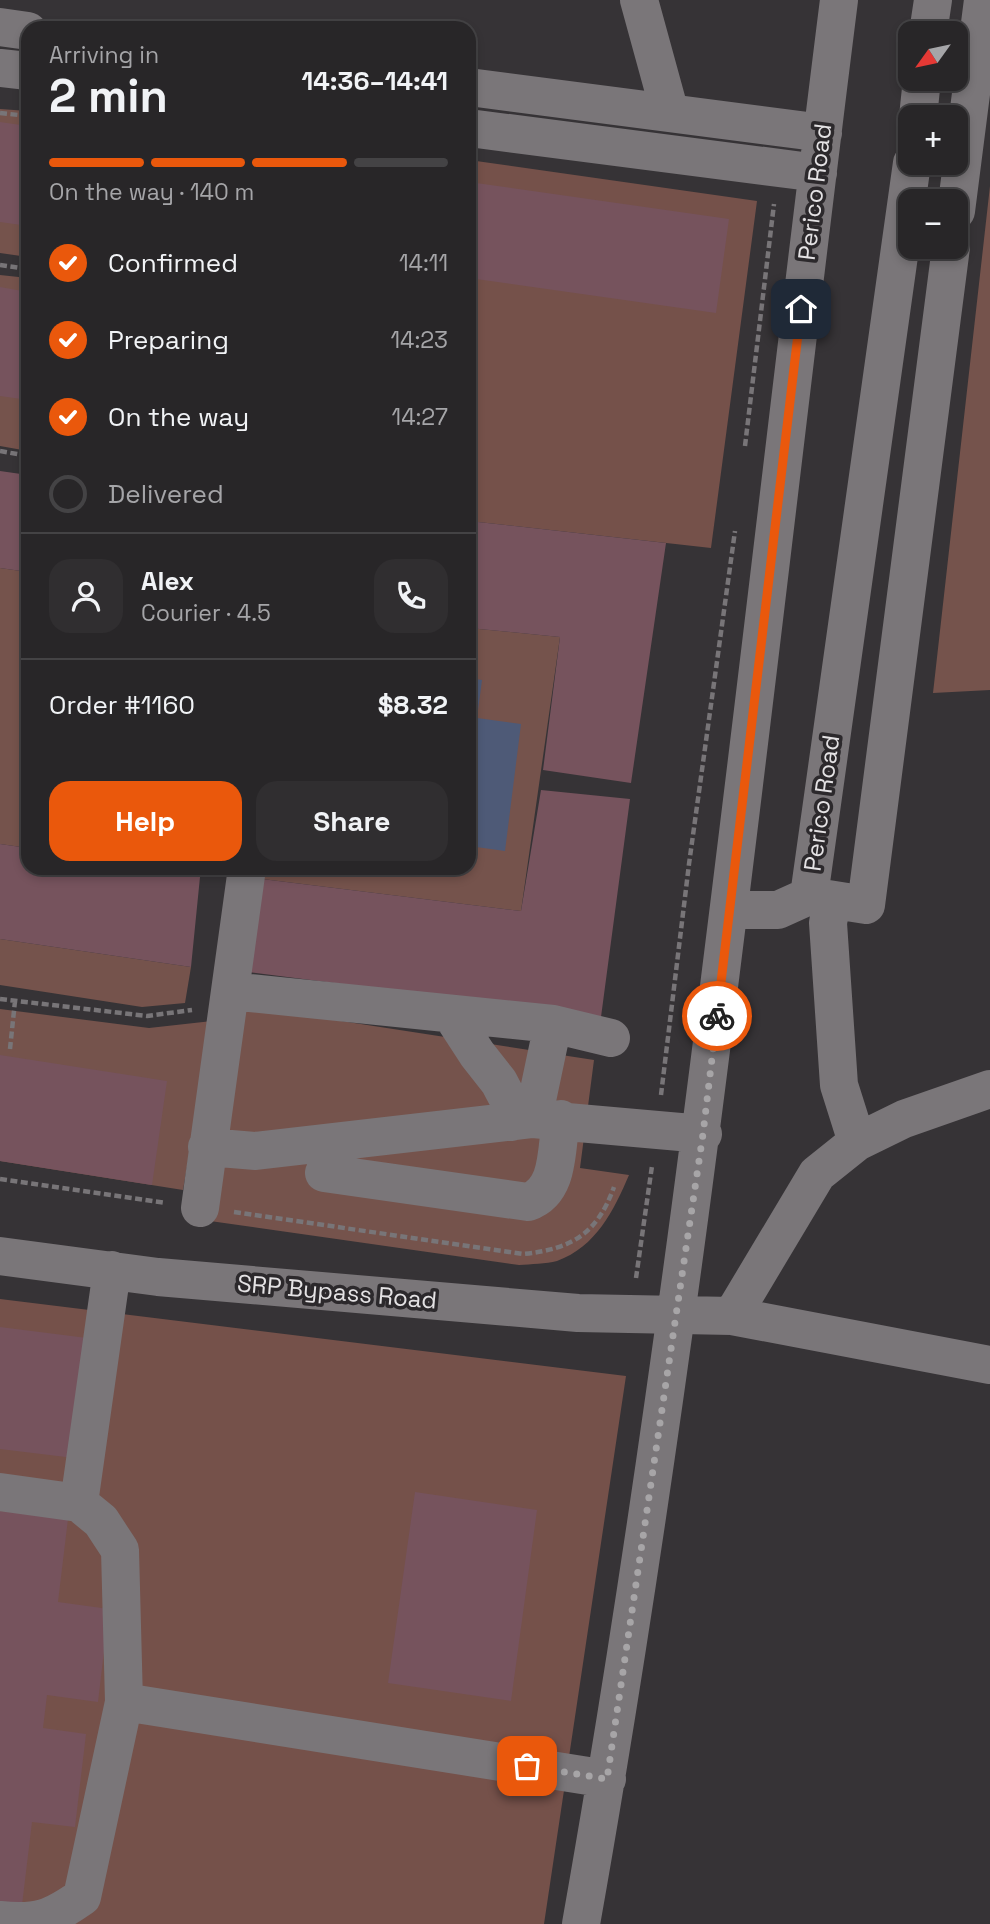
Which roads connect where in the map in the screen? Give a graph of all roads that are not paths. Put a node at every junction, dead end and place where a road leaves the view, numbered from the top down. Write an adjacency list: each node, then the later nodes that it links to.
1 (639, 0): 11 (street)
2 (839, 0): 13 (street, Perico Road)
3 (933, 0): 5 (street)
4 (983, 0): 16 (street)
5 (930, 21)
6 (0, 27): 7 (street)
7 (21, 29)
8 (0, 68): 9 (street)
9 (21, 70)
10 (476, 88): 11 (street)
11 (670, 113): 13 (street)
12 (476, 129): 14 (street)
13 (823, 133): 14 (street, Perico Road)
14 (818, 173): 20 (street, Perico Road)
15 (910, 175): 19 (street, Perico Road)
16 (959, 189)
17 (949, 259): 19 (street, Perico Road)
18 (246, 875): 21 (street)
19 (820, 898): 20 (street); 28 (street)
20 (729, 910): 27 (street, Perico Road)
21 (229, 998): 22 (street); 29 (street)
22 (452, 1014): 23 (street); 26 (street)
23 (553, 1024): 24 (street); 26 (street)
24 (611, 1038)
25 (990, 1089): 28 (street)
26 (535, 1120): 27 (street); 29 (street); 30 (street)
27 (703, 1134): 34 (street, Perico Road)
28 (858, 1142): 35 (street)
29 (207, 1147): 31 (street)
30 (324, 1173)
31 (200, 1208)
32 (0, 1256): 33 (street, SRP Bypass Road)
33 (113, 1270): 34 (street, SRP Bypass Road); 38 (street)
34 (675, 1315): 35 (street, SRP Bypass Road); 40 (street, Perico Road)
35 (732, 1316): 36 (street, SRP Bypass Road)
36 (990, 1365)
37 (0, 1492): 38 (street)
38 (79, 1503): 39 (street)
39 (124, 1702): 40 (street); 41 (street)
40 (607, 1779): 42 (street, Perico Road)
41 (0, 1920)
42 (581, 1924)

